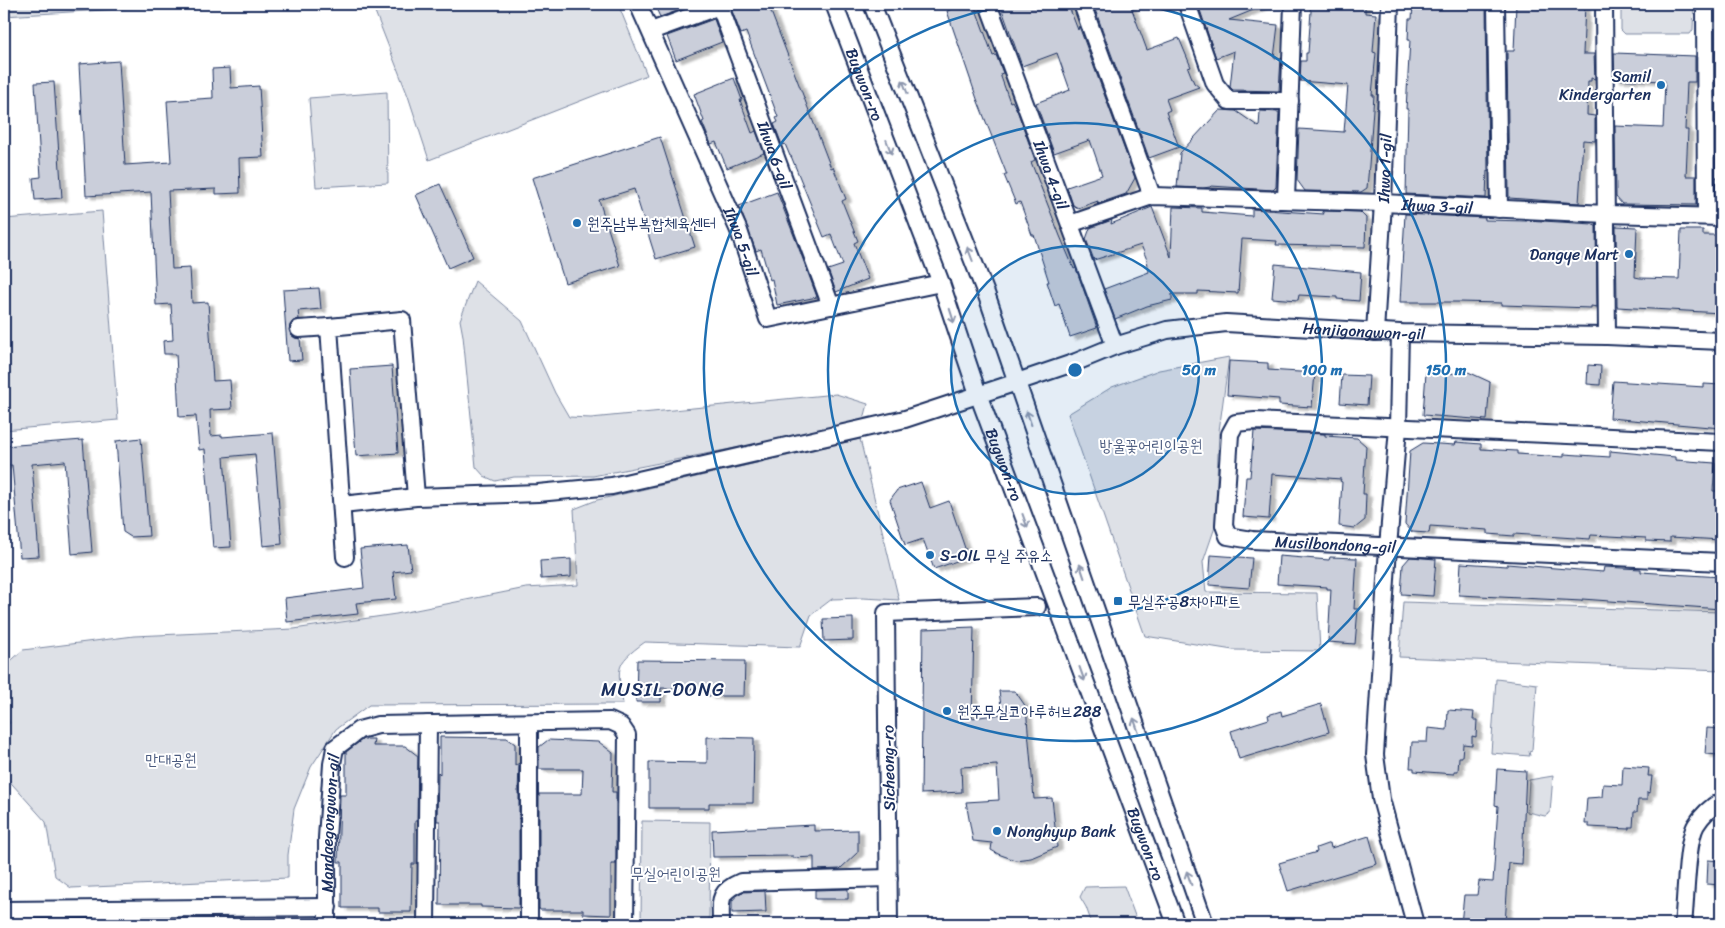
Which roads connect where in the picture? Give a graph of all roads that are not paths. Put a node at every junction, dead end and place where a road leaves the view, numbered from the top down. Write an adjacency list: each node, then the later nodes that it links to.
1 (638, 4): 13 (street, Ihwa 5-gil)
2 (721, 4): 13 (street); 23 (street, Ihwa 6-gil)
3 (834, 4): 22 (street, Bugwon-ro, one-way to 22)
4 (872, 4): 31 (street, Bugwon-ro, one-way to 4)
5 (988, 4): 21 (street, Ihwa 4-gil)
6 (1082, 4): 15 (street)
7 (1188, 4): 14 (street)
8 (1293, 4): 14 (street)
9 (1390, 4): 17 (street, Ihwa 1-gil)
10 (1496, 4): 18 (street)
11 (1604, 4): 19 (street)
12 (1705, 4): 20 (street, Ihwa 3-gil)
13 (651, 31): 23 (street, Ihwa 5-gil)
14 (1290, 101): 16 (street)
15 (1152, 196): 16 (street, Ihwa 3-gil); 21 (street, Ihwa 3-gil)
16 (1286, 199): 17 (street, Ihwa 3-gil)
17 (1383, 203): 18 (street, Ihwa 3-gil); 26 (street, Ihwa 1-gil)
18 (1499, 209): 19 (street, Ihwa 3-gil)
19 (1606, 214): 20 (street, Ihwa 3-gil); 28 (street)
20 (1714, 216)
21 (1070, 224): 30 (street, Ihwa 4-gil)
22 (940, 283): 23 (street, Ihwa 5-gil); 32 (street, Bugwon-ro, one-way to 32)
23 (831, 306)
24 (329, 327): 25 (street); 35 (street); 36 (street)
25 (299, 329)
26 (1374, 332): 27 (street, Hanjigongwon-gil); 30 (street, Hanjigongwon-gil)
27 (1400, 333): 28 (street, Hanjigongwon-gil); 33 (street)
28 (1607, 336): 29 (street, Hanjigongwon-gil)
29 (1721, 341)
30 (1115, 346): 31 (street, Hanjigongwon-gil)
31 (1017, 382): 32 (street, Hanjigongwon-gil); 54 (street, Bugwon-ro, one-way to 31)
32 (978, 394): 35 (street, Hanjigongwon-gil); 53 (street, Bugwon-ro, one-way to 53)
33 (1398, 428): 34 (street, Musilbondong-gil); 37 (street); 37 (street, Musilbondong-gil)
34 (1721, 442)
35 (416, 497): 36 (street, Hanjigongwon-gil)
36 (342, 505): 38 (street)
37 (1388, 547): 39 (street, Musilbondong-gil); 55 (street)
38 (345, 557)
39 (1721, 562)
40 (1037, 607): 44 (street, Sicheong-ro)
41 (529, 723): 42 (street, Mandaegongwon-gil); 49 (street); 50 (street, Mandaegongwon-gil)
42 (428, 724): 45 (street, Mandaegongwon-gil); 48 (street)
43 (1721, 801): 56 (street)
44 (889, 878): 51 (street); 52 (street, Sicheong-ro)
45 (328, 907): 46 (street, Mandaegongwon-gil); 47 (street, Mandaegongwon-gil)
46 (4, 910)
47 (327, 924)
48 (426, 924)
49 (529, 924)
50 (625, 924)
51 (721, 924)
52 (889, 924)
53 (1176, 924)
54 (1205, 924)
55 (1415, 924)
56 (1684, 924)

